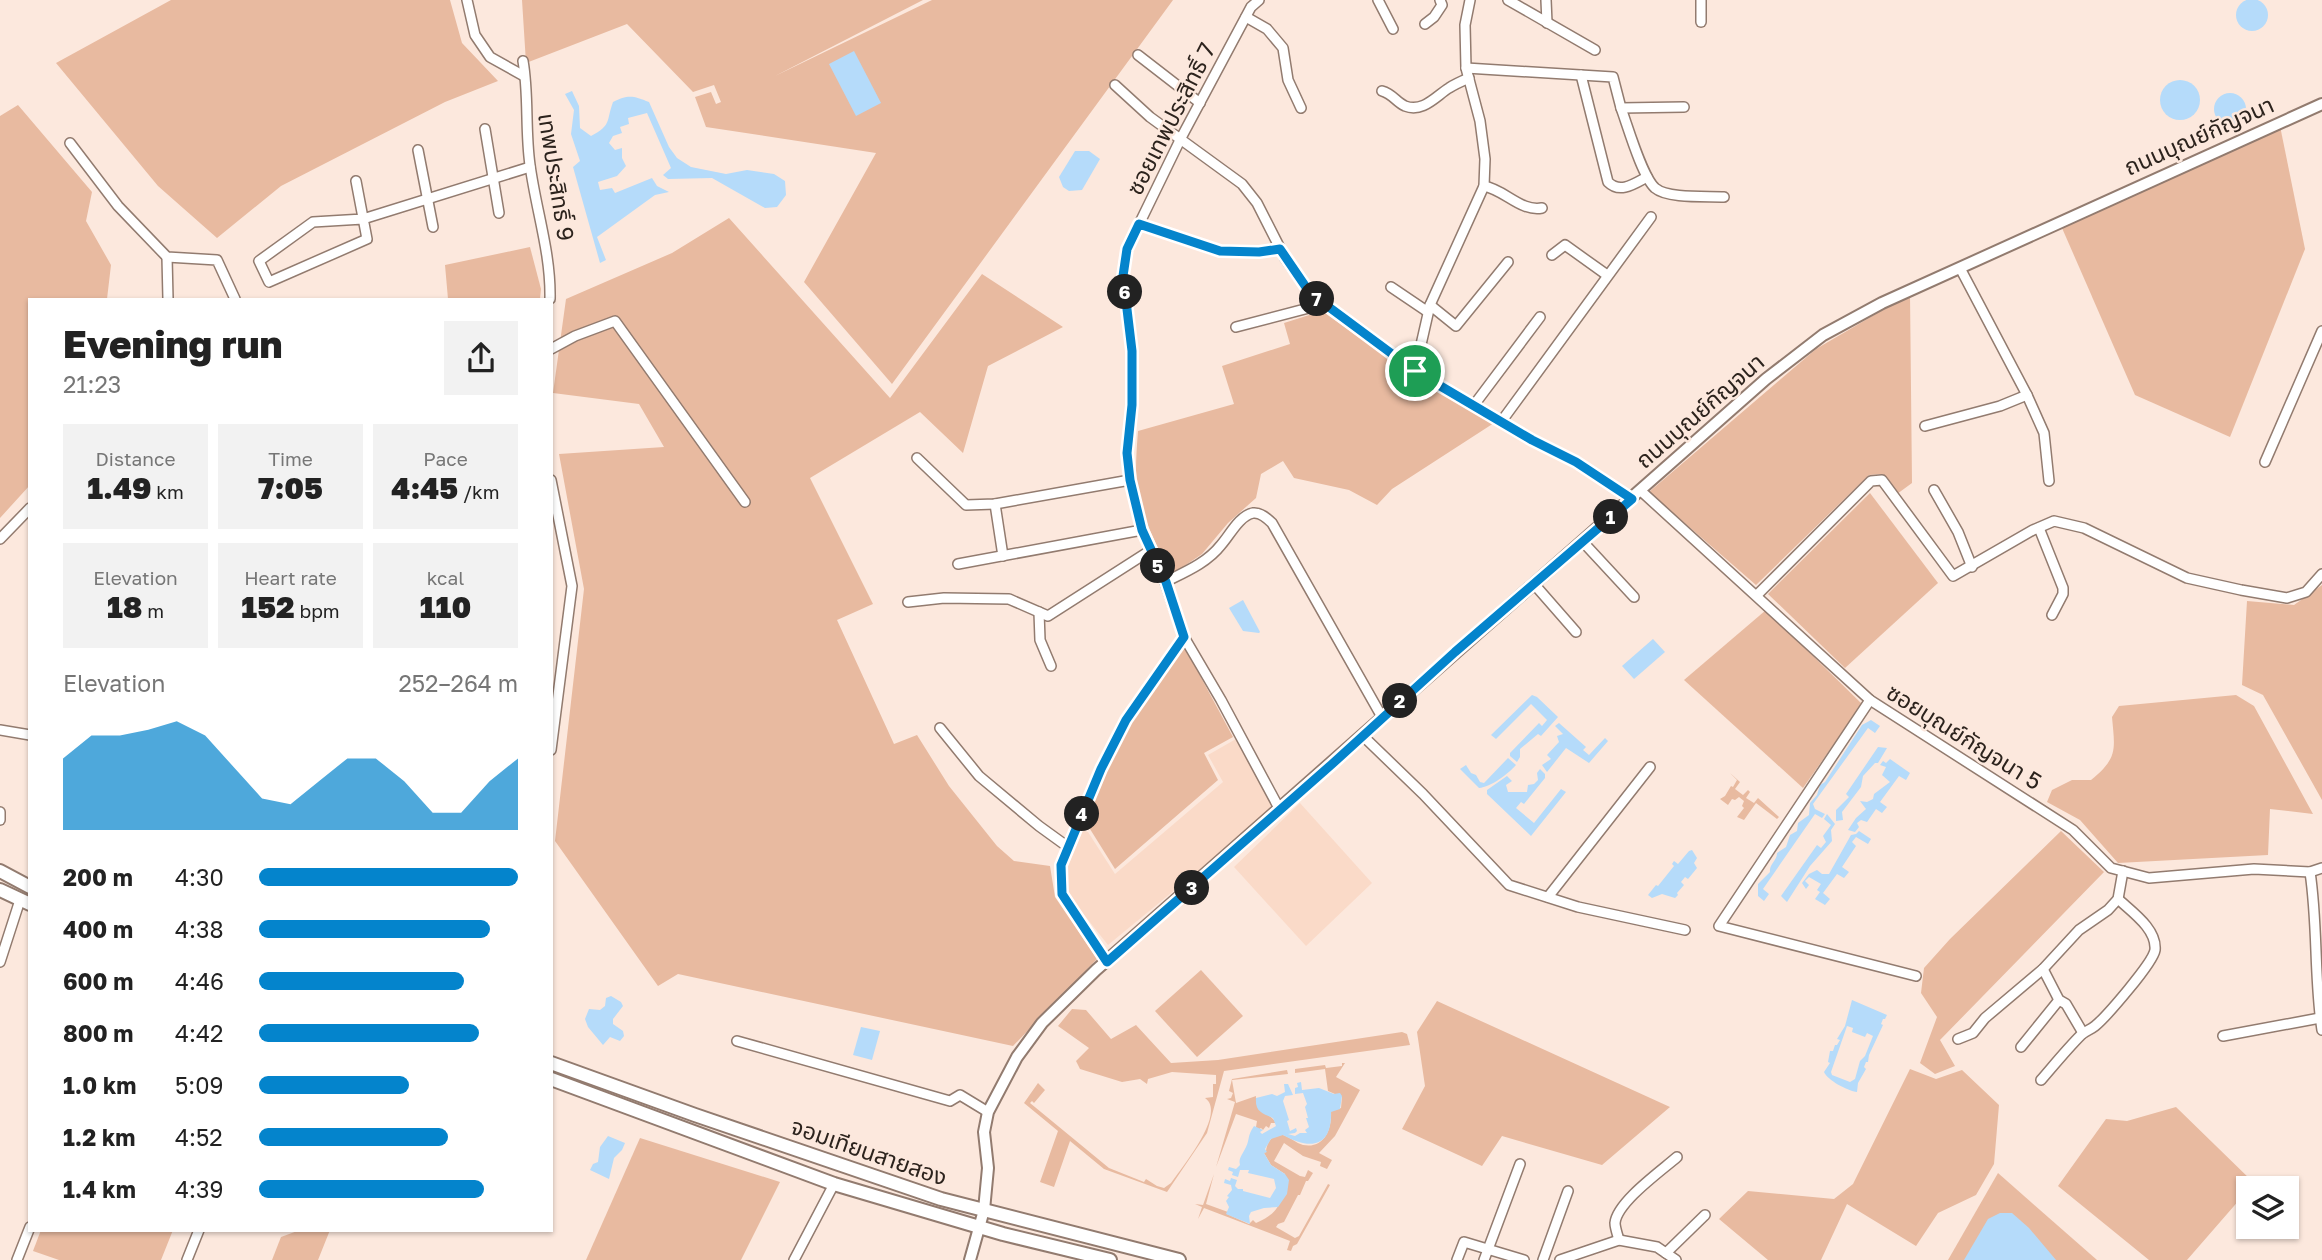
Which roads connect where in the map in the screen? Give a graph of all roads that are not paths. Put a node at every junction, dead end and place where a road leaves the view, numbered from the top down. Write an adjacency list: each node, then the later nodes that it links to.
1 (467, 0): 20 (street)
2 (1259, 0): 9 (street, ซอยเทพประสิทธิ์ 7)
3 (1378, 0): 14 (street)
4 (1440, 0): 13 (street)
5 (1470, 0): 18 (street)
6 (1508, 0): 12 (street)
7 (1546, 0): 12 (street)
8 (1701, 0): 11 (street)
9 (1249, 4): 10 (street, ซอยเทพประสิทธิ์ 7)
10 (1245, 16): 24 (street, ซอยเทพประสิทธิ์ 7); 27 (street)
11 (1701, 22)
12 (1547, 23): 15 (street)
13 (1425, 24)
14 (1392, 29)
15 (1595, 50)
16 (1138, 55): 24 (street)
17 (523, 61): 20 (street, เทพประสิทธิ์ 9)
18 (1466, 68): 19 (street); 21 (street)
19 (1580, 75): 28 (street); 35 (street)
20 (524, 76): 33 (street, เทพประสิทธิ์ 9)
21 (1469, 78): 23 (street); 37 (street)
22 (1115, 85): 30 (street)
23 (1382, 91)
24 (1200, 103): 30 (street, ซอยเทพประสิทธิ์ 7)
25 (2322, 104): 50 (street, ถนนบุณย์กัญจนา)
26 (1684, 107): 28 (street)
27 (1301, 108)
28 (1621, 108): 35 (street)
29 (485, 129): 34 (street)
30 (1181, 138): 44 (street, ซอยเทพประสิทธิ์ 7); 46 (street)
31 (70, 143): 48 (street)
32 (418, 150): 38 (street)
33 (530, 167): 34 (street); 55 (street, เทพประสิทธิ์ 9)
34 (492, 177): 38 (street); 41 (street)
35 (1647, 177): 39 (street)
36 (356, 181): 43 (street)
37 (1484, 186): 40 (street); 57 (street)
38 (427, 197): 43 (street); 45 (street)
39 (1724, 197)
40 (1542, 208)
41 (499, 213)
42 (1651, 216): 51 (street)
43 (363, 219): 43 (street)
44 (1139, 224): 46 (street); 69 (street, ซอยเทพประสิทธิ์ 7)
45 (433, 227)
46 (1280, 249): 56 (street)
47 (1552, 255): 51 (street)
48 (167, 257): 53 (street); 54 (street)
49 (1508, 262): 57 (street)
50 (1960, 268): 63 (street); 73 (street, ถนนบุณย์กัญจนา)
51 (1607, 275): 65 (street)
52 (1391, 287): 57 (street)
53 (168, 298)
54 (235, 298)
55 (550, 298)
56 (1324, 304): 59 (street); 62 (street)
57 (1429, 308): 62 (street)
58 (1540, 317): 64 (street)
59 (1236, 327)
60 (2322, 331): 68 (street)
61 (553, 348): 75 (street)
62 (1415, 371): 64 (street)
63 (2027, 395): 66 (street); 70 (street)
64 (1474, 405): 65 (street)
65 (1502, 422): 74 (street)
66 (1925, 426)
67 (917, 458): 76 (street)
68 (2265, 462)
69 (1130, 480): 76 (street); 79 (street, ซอยเทพประสิทธิ์ 7)
70 (2049, 481)
71 (553, 490): 101 (street)
72 (1934, 490): 85 (street)
73 (1641, 491): 74 (street, ถนนบุณย์กัญจนา); 89 (street, ซอยบุณย์กัญจนา 5)
74 (1632, 499): 81 (street, ถนนบุณย์กัญจนา)
75 (745, 502)
76 (995, 504): 83 (street)
77 (27, 519): 80 (street)
78 (2039, 528): 85 (street); 86 (street); 93 (street)
79 (1142, 530): 82 (street, ซอยเทพประสิทธิ์ 7); 83 (street)
80 (0, 539)
81 (1583, 542): 88 (street, ถนนบุณย์กัญจนา); 90 (street)
82 (1151, 550): 87 (street, ซอยเทพประสิทธิ์ 7); 92 (street)
83 (1003, 556): 84 (street)
84 (958, 564)
85 (1972, 567): 89 (street)
86 (2322, 574)
87 (1166, 582): 95 (street, ซอยเทพประสิทธิ์ 7); 98 (street)
88 (1534, 584): 94 (street); 98 (street, ถนนบุณย์กัญจนา)
89 (1757, 595): 97 (street, ซอยบุณย์กัญจนา 5)
90 (1634, 597)
91 (908, 602): 92 (street)
92 (1039, 612): 96 (street)
93 (2052, 615)
94 (1576, 632)
95 (1184, 637): 105 (street, ซอยเทพประสิทธิ์ 7); 108 (street)
96 (1051, 666)
97 (1870, 700): 111 (street, ซอยบุณย์กัญจนา 5); 123 (street)
98 (1382, 716): 103 (street, ถนนบุณย์กัญจนา)
99 (940, 728): 108 (street)
100 (0, 730): 102 (street)
101 (553, 734)
102 (28, 735)
103 (1363, 736): 105 (street, ถนนบุณย์กัญจนา); 115 (street)
104 (1650, 767): 115 (street)
105 (1280, 810): 121 (street, ถนนบุณย์กัญจนา)
106 (0, 811): 107 (street)
107 (0, 820)
108 (1068, 847): 121 (street)
109 (2322, 868): 112 (street, ซอยบุณย์กัญจนา 5)
110 (0, 871): 113 (main road)
111 (2123, 871): 112 (street, ซอยบุณย์กัญจนา 5); 116 (street)
112 (2310, 872): 118 (street)
113 (28, 886)
114 (0, 890): 117 (main road)
115 (1548, 897): 119 (street)
116 (2118, 899): 122 (street); 127 (street)
117 (25, 902): 120 (street)
118 (2318, 902): 125 (street)
119 (1685, 930)
120 (0, 962)
121 (1107, 962): 135 (street, ถนนบุณย์กัญจนา)
122 (2043, 969): 124 (street); 129 (street)
123 (1916, 976)
124 (2059, 1000): 127 (street); 131 (street)
125 (2320, 1018): 126 (street); 128 (street)
126 (2322, 1030)
127 (2083, 1033): 134 (street)
128 (2222, 1037)
129 (1958, 1039)
130 (737, 1041): 135 (street)
131 (2021, 1047)
132 (553, 1064): 138 (main road, จอมเทียนสายสอง)
133 (553, 1080): 139 (main road, จอมเทียนสายสอง)
134 (2041, 1080)
135 (988, 1112): 142 (street, ถนนบุณย์กัญจนา)
136 (1677, 1157): 147 (street)
137 (1520, 1164): 148 (street)
138 (877, 1176): 141 (street); 142 (main road, จอมเทียนสายสอง)
139 (834, 1184): 141 (main road, จอมเทียนสายสอง); 153 (street)
140 (1568, 1191): 160 (street)
141 (871, 1195): 144 (main road, จอมเทียนสายสอง)
142 (984, 1210): 144 (street, ถนนบุณย์กัญจนา); 156 (main road, จอมเทียนสายสอง)
143 (1705, 1215): 149 (street)
144 (979, 1227): 154 (street, ถนนบุณย์กัญจนา); 155 (main road, จอมเทียนสายสอง)
145 (28, 1232): 151 (street)
146 (198, 1232): 152 (street)
147 (1619, 1240): 149 (street); 150 (street)
148 (1488, 1249): 157 (street); 158 (street); 159 (street)
149 (1666, 1253): 162 (street)
150 (1586, 1257): 161 (street)
151 (17, 1260)
152 (187, 1260)
153 (794, 1260)
154 (970, 1260)
155 (1110, 1260)
156 (1179, 1260)
157 (1457, 1260)
158 (1484, 1260)
159 (1524, 1260)
160 (1543, 1260)
161 (1560, 1260)
162 (1676, 1260)

